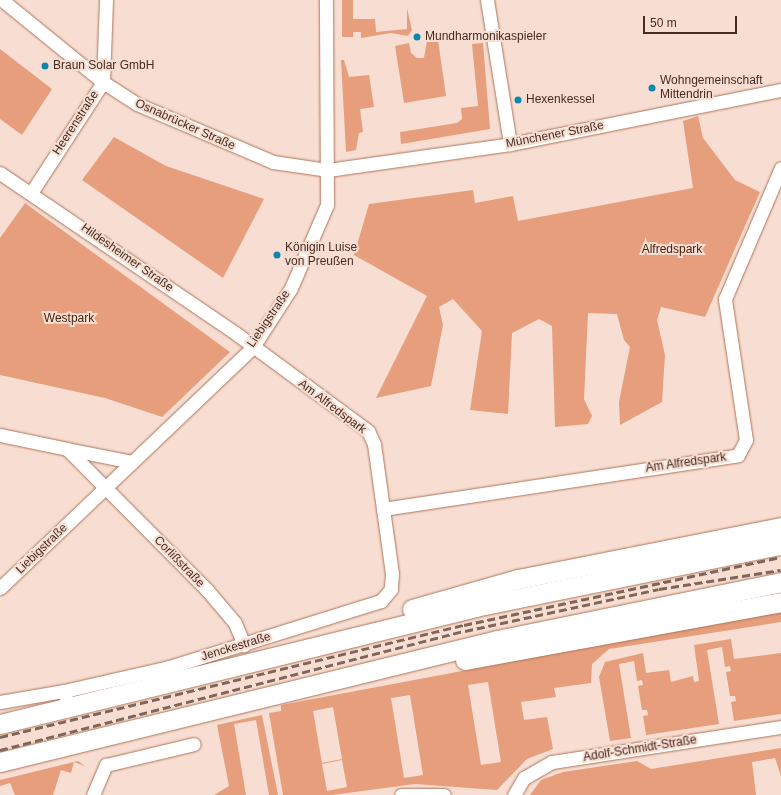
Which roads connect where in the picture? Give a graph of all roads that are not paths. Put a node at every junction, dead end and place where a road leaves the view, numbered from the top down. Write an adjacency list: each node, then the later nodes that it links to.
1 (2, 0): 5 (street, Osnabrücker Straße)
2 (106, 0): 5 (street, Heerenstraße)
3 (326, 0): 9 (street, Liebigstraße)
4 (487, 0): 7 (street)
5 (102, 82): 9 (street, Osnabrücker Straße); 11 (street, Heerenstraße)
6 (781, 90): 7 (street, Münchener Straße)
7 (510, 144): 9 (street, Münchener Straße)
8 (781, 168): 17 (street, Am Alfredspark)
9 (328, 170): 12 (street, Liebigstraße)
10 (0, 173): 11 (street, Hildesheimer Straße)
11 (31, 193): 12 (street, Hildesheimer Straße)
12 (253, 347): 15 (street, Liebigstraße); 17 (street, Am Alfredspark)
13 (0, 435): 14 (street)
14 (67, 449): 15 (street); 16 (street, Corlißstraße)
15 (132, 462): 16 (street, Liebigstraße)
16 (104, 488): 22 (street, Liebigstraße); 24 (street, Corlißstraße)
17 (383, 510): 20 (street, Am Alfredspark)
18 (781, 527): 25 (highway)
19 (781, 545): 25 (highway)
20 (392, 580): 24 (street, Jenckestraße)
21 (781, 582): 26 (highway)
22 (0, 588)
23 (781, 602): 26 (highway)
24 (244, 644): 27 (street, Jenckestraße)
25 (304, 647): 28 (highway)
26 (323, 682): 31 (highway)
27 (0, 702)
28 (0, 724)
29 (781, 727): 35 (street, Adolf-Schmidt-Straße)
30 (194, 744): 32 (street)
31 (0, 762)
32 (93, 795)
33 (400, 795): 34 (street)
34 (444, 795)
35 (514, 795)

